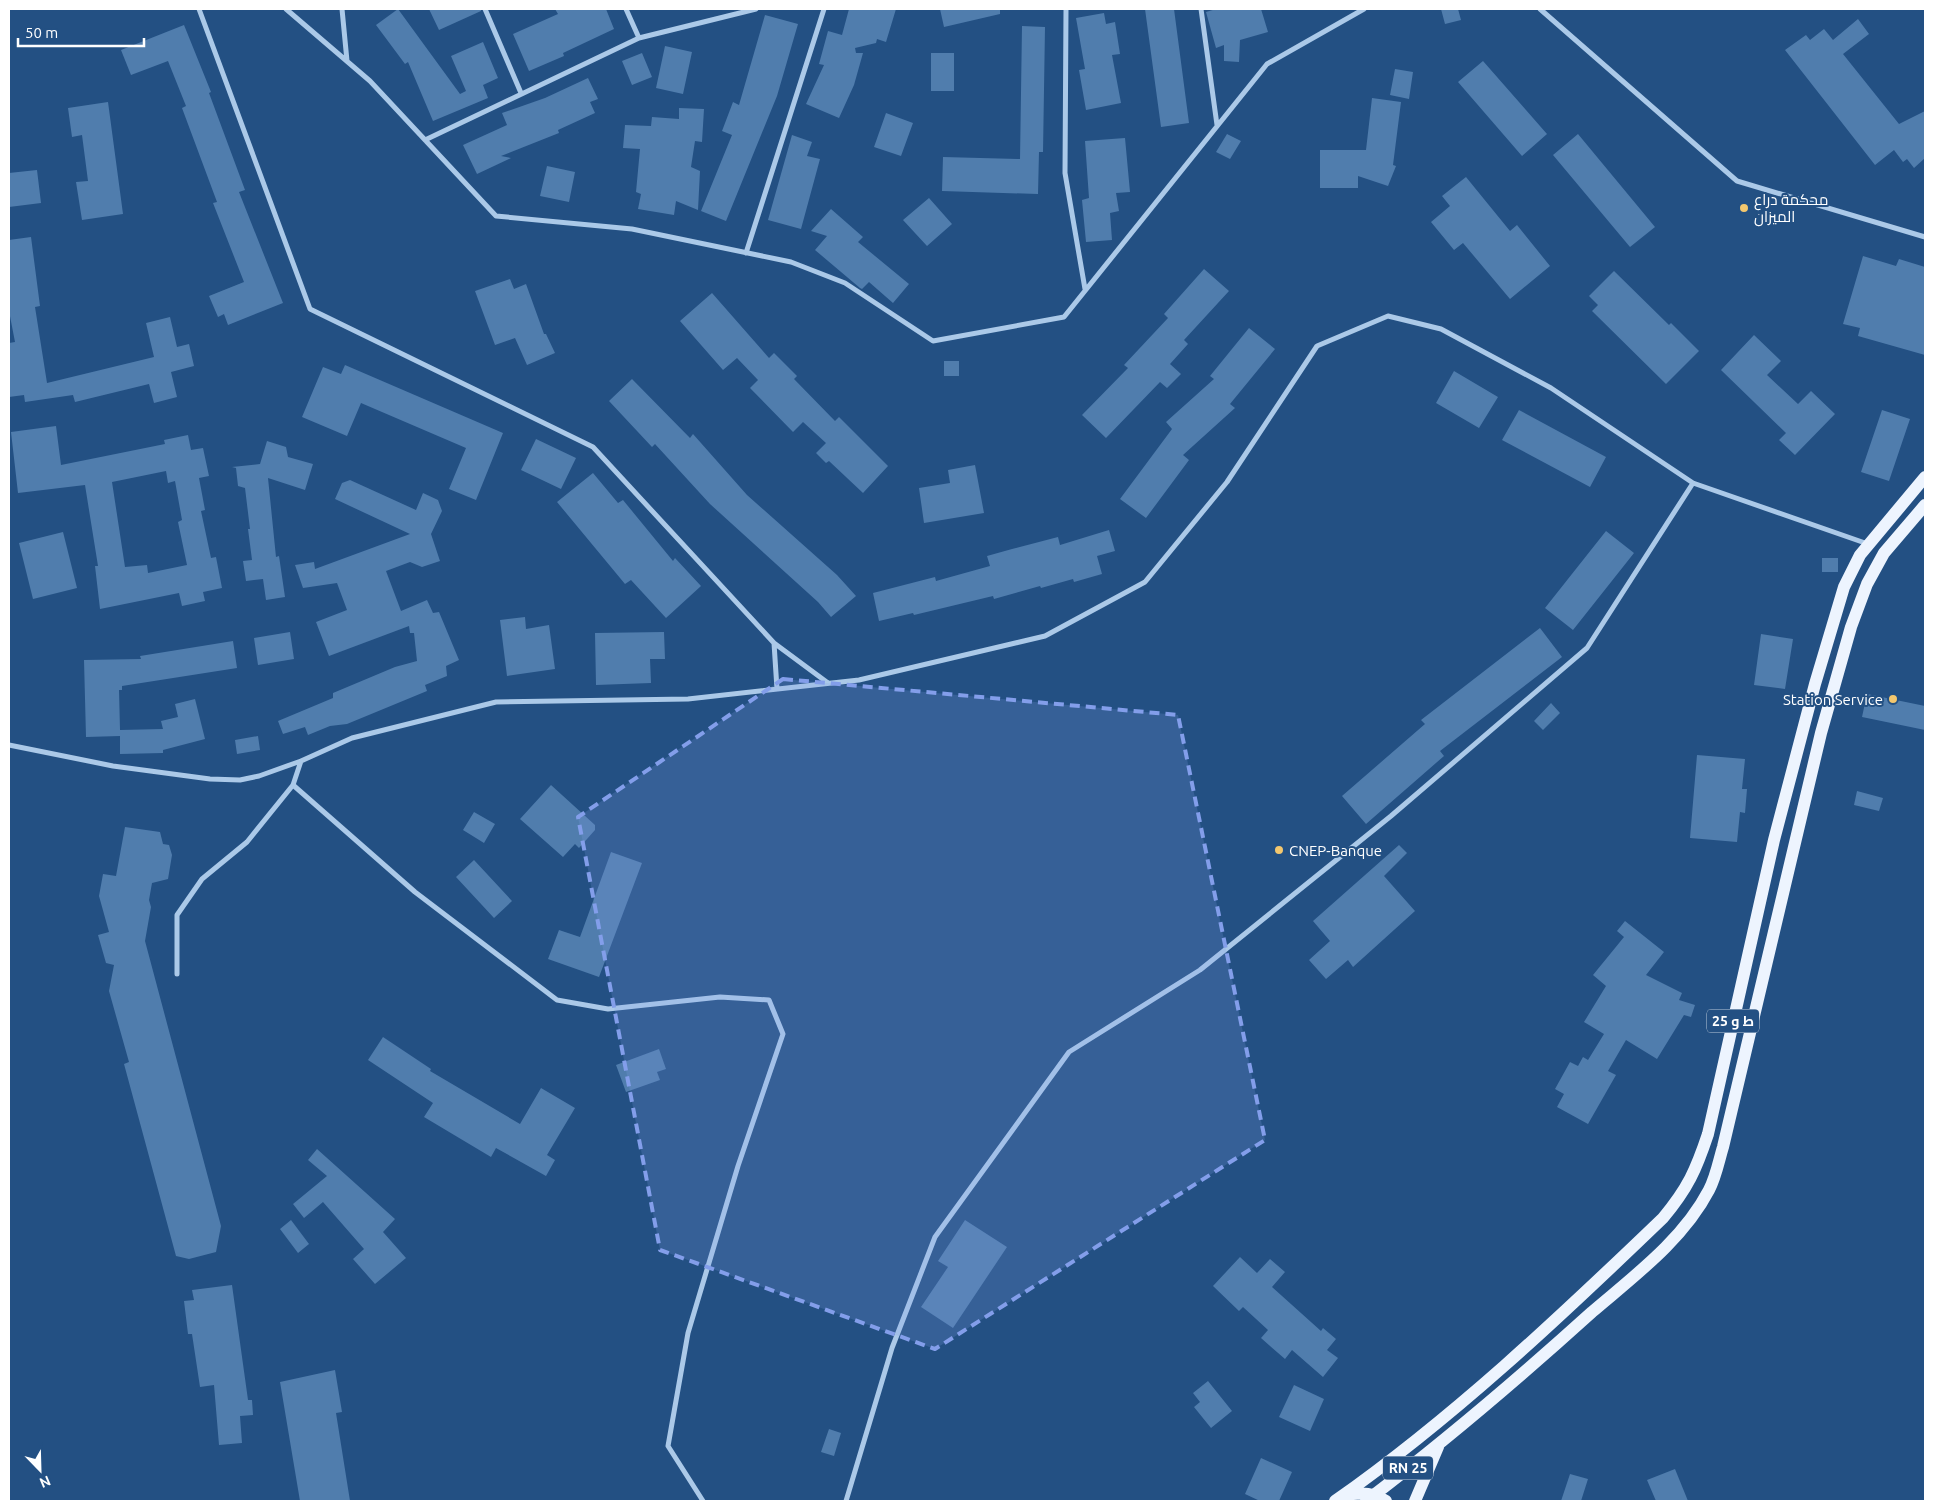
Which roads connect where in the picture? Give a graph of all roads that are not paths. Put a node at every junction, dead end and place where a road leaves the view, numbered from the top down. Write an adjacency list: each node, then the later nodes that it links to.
1 (199, 9): 24 (street)
2 (286, 9): 13 (street)
3 (342, 9): 13 (street)
4 (485, 9): 14 (street)
5 (626, 9): 12 (street)
6 (756, 9): 12 (street)
7 (824, 9): 18 (street)
8 (1066, 9): 19 (street)
9 (1201, 9): 15 (street)
10 (1364, 9): 15 (street)
11 (1540, 9): 17 (street)
12 (639, 38): 14 (street)
13 (347, 61): 16 (street)
14 (521, 93): 16 (street)
15 (1217, 126): 19 (street)
16 (425, 140): 18 (street)
17 (1925, 238)
18 (746, 253): 19 (street)
19 (1085, 289)
20 (1925, 477): 23 (main road, ط و 25)
21 (1693, 483): 23 (street); 25 (street); 36 (street)
22 (1925, 505): 31 (main road, RN 25)
23 (1869, 544): 32 (main road, ط و 25)
24 (774, 643): 25 (street); 26 (street)
25 (828, 683): 26 (street)
26 (778, 689): 28 (street)
27 (9, 745): 28 (street)
28 (301, 761): 29 (street)
29 (293, 785): 30 (street); 35 (street)
30 (177, 974)
31 (1440, 1442): 34 (main road, RN 25); 37 (main road, RN 25)
32 (1384, 1464): 33 (main road); 34 (main road)
33 (1339, 1499): 34 (main road)
34 (1376, 1499)
35 (703, 1501)
36 (846, 1501)
37 (1415, 1501)

